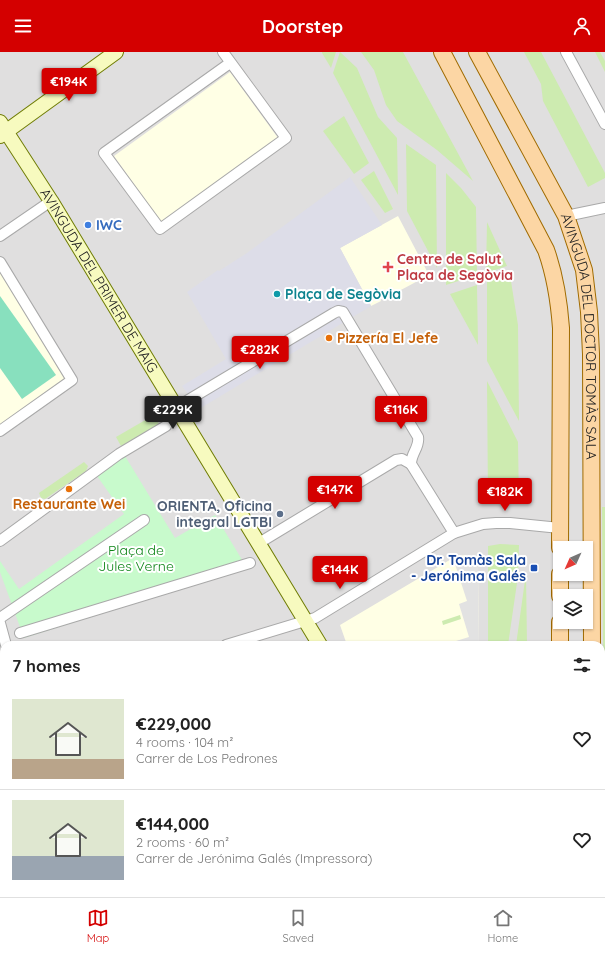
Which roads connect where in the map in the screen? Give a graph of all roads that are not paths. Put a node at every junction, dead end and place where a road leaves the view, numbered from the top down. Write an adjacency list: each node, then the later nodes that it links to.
1 (116, 52): 8 (street)
2 (223, 52): 6 (street)
3 (442, 52): 19 (main road, AVINGUDA DEL DOCTOR TOMÀS SALA)
4 (477, 52): 11 (main road, AVINGUDA DEL DOCTOR TOMÀS SALA)
5 (566, 52): 7 (street)
6 (230, 63): 6 (street)
7 (605, 124)
8 (2, 130): 9 (street, AVINGUDA DEL PRIMER DE MAIG)
9 (51, 201): 12 (street); 14 (street, AVINGUDA DEL PRIMER DE MAIG)
10 (605, 208): 11 (street)
11 (566, 216): 34 (main road, AVINGUDA DEL DOCTOR TOMÀS SALA)
12 (0, 236)
13 (0, 262): 16 (street)
14 (175, 408): 17 (street); 23 (street, AVINGUDA DEL PRIMER DE MAIG)
15 (166, 426): 21 (street)
16 (0, 431)
17 (411, 464): 20 (street); 23 (street)
18 (144, 520): 25 (street)
19 (560, 528): 20 (street); 22 (main road, AVINGUDA DEL DOCTOR TOMÀS SALA)
20 (454, 533): 26 (street)
21 (0, 540)
22 (560, 541)
23 (259, 543): 26 (street, AVINGUDA DEL PRIMER DE MAIG)
24 (250, 563): 29 (street)
25 (0, 618)
26 (306, 621): 31 (street); 32 (street, AVINGUDA DEL PRIMER DE MAIG)
27 (0, 623): 30 (street)
28 (560, 629): 33 (main road)
29 (20, 633)
30 (5, 641)
31 (238, 641)
32 (318, 641)
33 (560, 641)
34 (592, 641)

